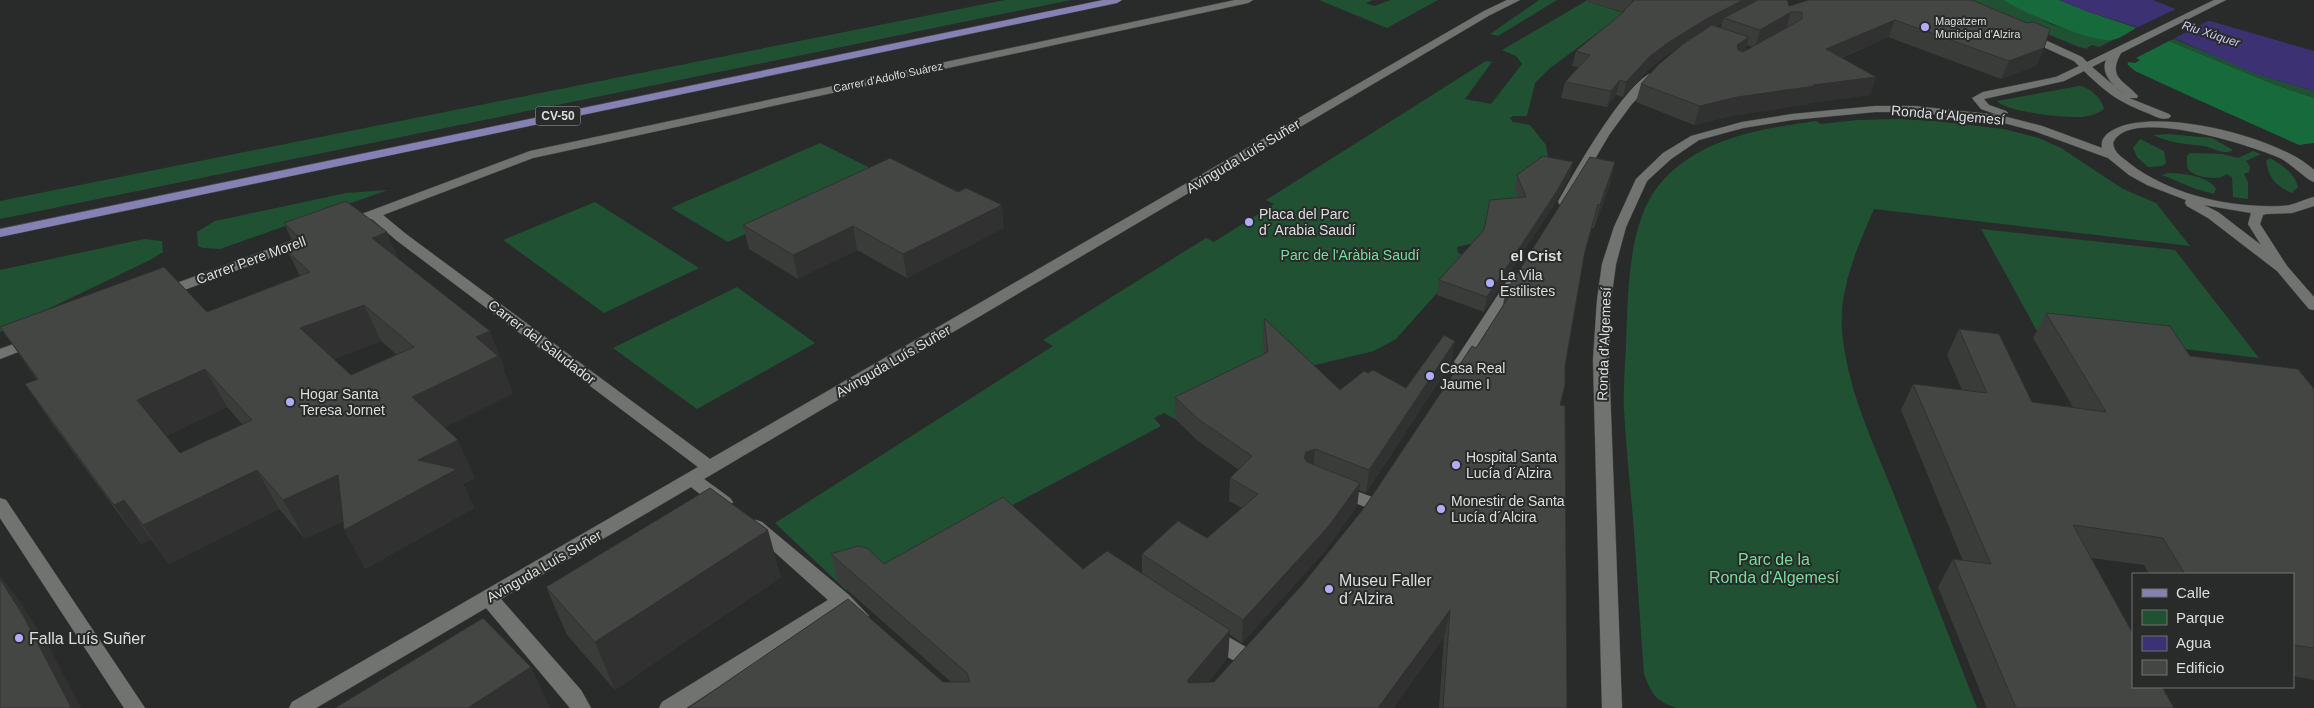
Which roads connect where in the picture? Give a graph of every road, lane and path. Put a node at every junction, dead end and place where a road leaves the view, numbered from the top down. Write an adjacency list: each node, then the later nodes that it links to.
1 (1116, 0): 22 (main road, CV-50)
2 (1248, 0): 14 (street, Carrer d'Adolfo Suárez)
3 (1500, 0): 6 (street, Avinguda Luís Suñer)
4 (1515, 0): 6 (street, Avinguda Luís Suñer)
5 (2221, 0): 8 (street, Ronda d'Algemesí)
6 (1487, 13): 30 (street, Avinguda Luís Suñer)
7 (2022, 33): 9 (street)
8 (2116, 52): 9 (street, Ronda d'Algemesí); 11 (street)
9 (2086, 65): 11 (street); 13 (street, Ronda d'Algemesí)
10 (1663, 66): 20 (street)
11 (2165, 116): 12 (street)
12 (2221, 134): 13 (street); 15 (street)
13 (2109, 150): 16 (street); 46 (street, Ronda d'Algemesí)
14 (530, 155): 21 (street, Carrer Pere Morell)
15 (2312, 173)
16 (2165, 188): 19 (street); 24 (street)
17 (2314, 201): 18 (street)
18 (2308, 209): 19 (street)
19 (2264, 210): 24 (street)
20 (1558, 213)
21 (374, 214): 25 (street, Carrer Pere Morell); 30 (street, Carrer del Saludador)
22 (0, 233)
23 (1526, 262): 29 (street)
24 (2282, 268): 26 (street)
25 (152, 297)
26 (2314, 306)
27 (51, 335): 28 (street)
28 (0, 354)
29 (1453, 375)
30 (711, 468): 31 (street, Avinguda Luís Suñer)
31 (692, 479): 37 (street, Avinguda Luís Suñer); 38 (street)
32 (1329, 486): 34 (street)
33 (1381, 487): 34 (street)
34 (1371, 503): 36 (street)
35 (0, 504): 42 (street)
36 (1360, 518)
37 (489, 598): 43 (street, Avinguda Luís Suñer); 44 (street)
38 (842, 600): 40 (street); 45 (street)
39 (1194, 623): 41 (street)
40 (870, 626)
41 (1230, 671)
42 (135, 708)
43 (299, 708)
44 (581, 708)
45 (669, 708)
46 (1612, 708)

